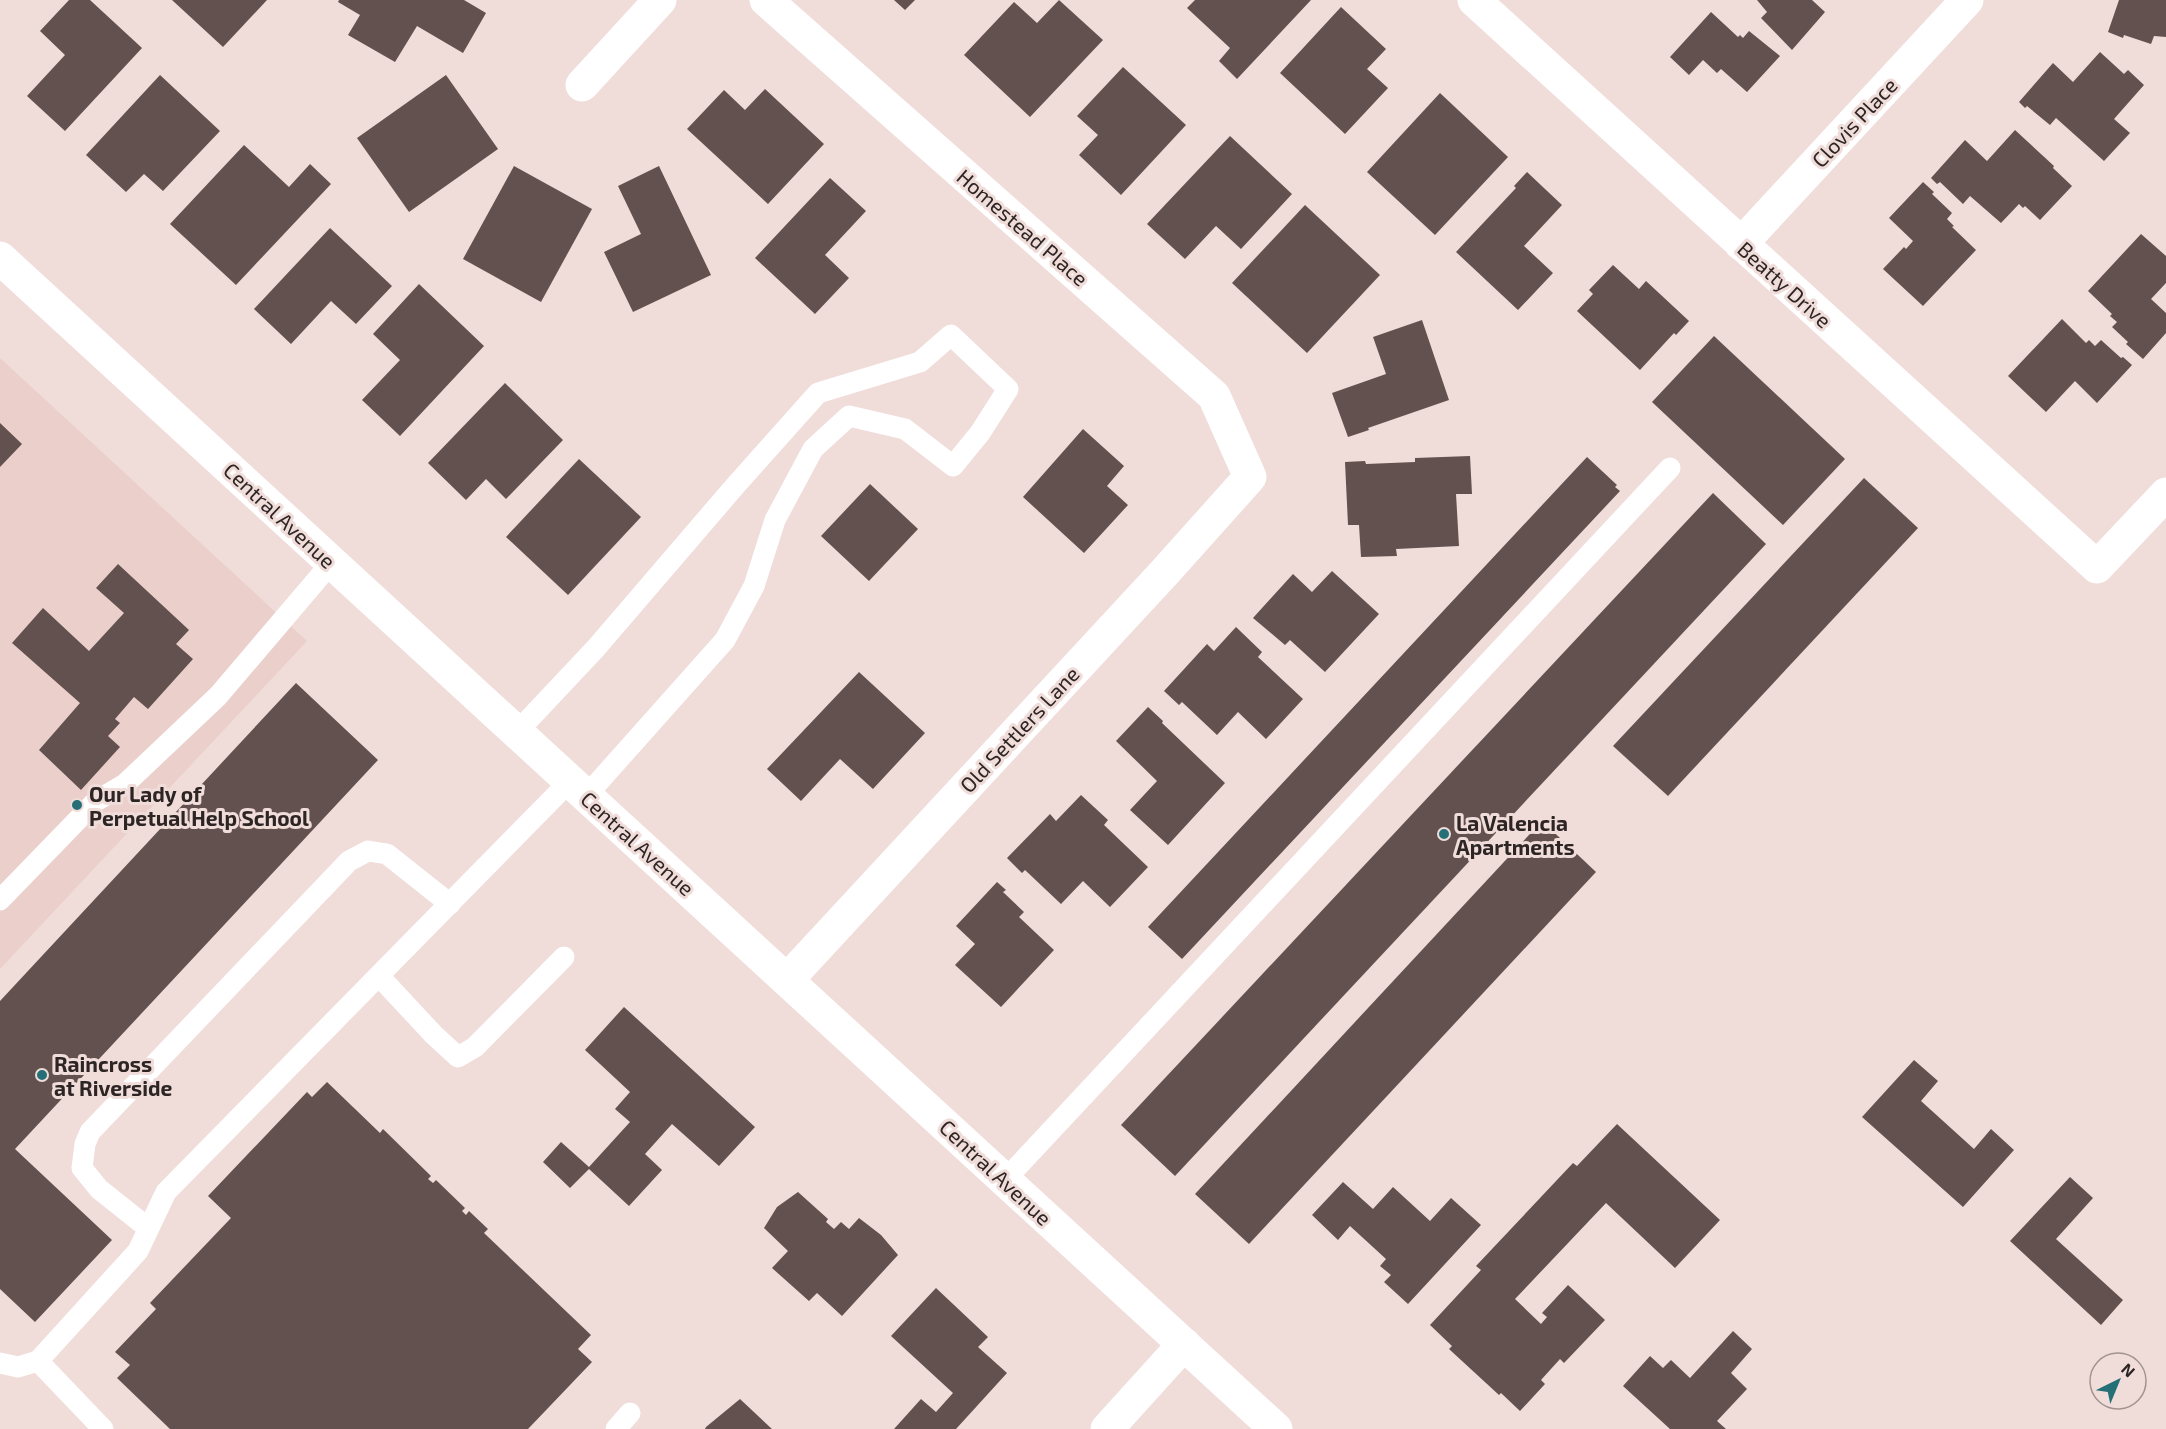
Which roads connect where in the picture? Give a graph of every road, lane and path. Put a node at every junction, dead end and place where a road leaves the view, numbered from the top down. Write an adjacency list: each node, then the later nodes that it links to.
1 (660, 0): 5 (street)
2 (766, 0): 9 (street, Homestead Place)
3 (1474, 0): 6 (street, Beatty Drive)
4 (1967, 0): 6 (street, Clovis Place)
5 (582, 85)
6 (1741, 244): 10 (street, Beatty Drive)
7 (0, 258): 11 (street, Central Avenue)
8 (1670, 468): 19 (lane)
9 (1250, 477): 18 (street, Old Settlers Lane)
10 (2166, 494)
11 (332, 562): 12 (street, Central Avenue); 14 (lane)
12 (517, 732): 13 (street, Central Avenue); 13 (lane)
13 (578, 788): 15 (lane); 18 (street, Central Avenue)
14 (0, 900)
15 (450, 904): 17 (lane); 20 (lane)
16 (564, 957): 17 (lane)
17 (379, 976): 20 (lane)
18 (787, 980): 19 (street, Central Avenue)
19 (1005, 1180): 21 (street, Central Avenue)
20 (148, 1228): 22 (lane)
21 (1184, 1344): 27 (street); 28 (street, Central Avenue)
22 (38, 1361): 23 (lane); 25 (lane)
23 (0, 1363)
24 (630, 1413): 26 (lane)
25 (103, 1429)
26 (616, 1429)
27 (1107, 1429)
28 (1276, 1429)

